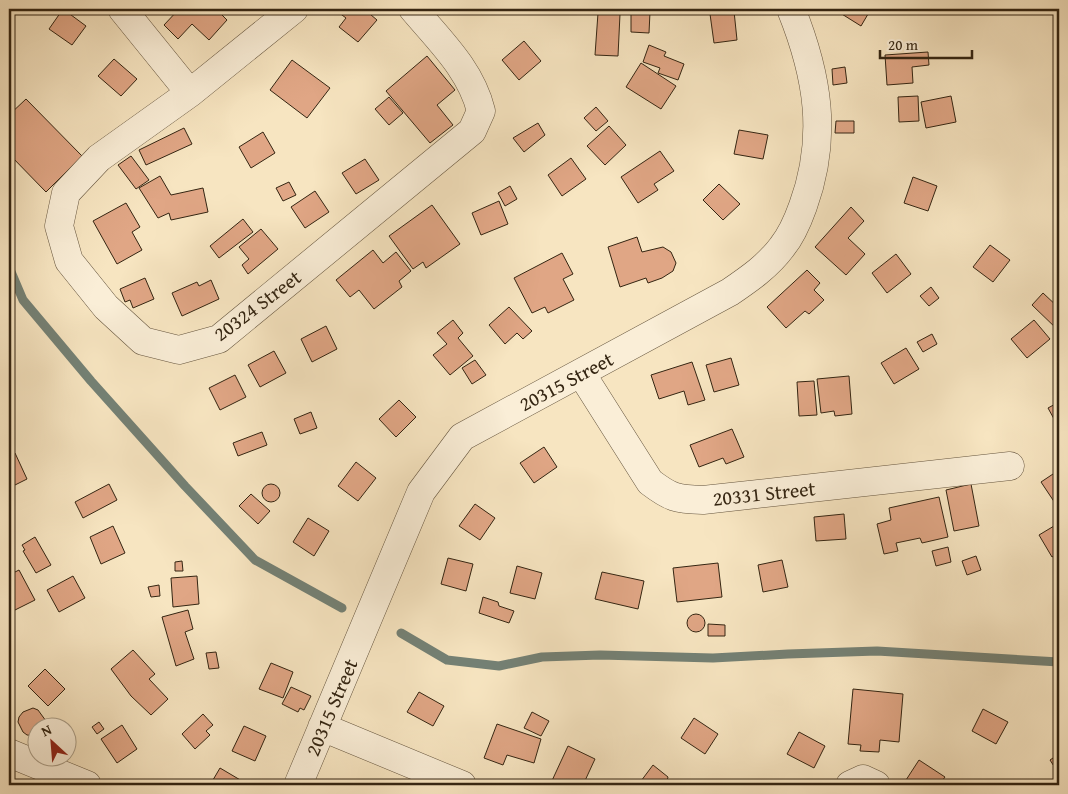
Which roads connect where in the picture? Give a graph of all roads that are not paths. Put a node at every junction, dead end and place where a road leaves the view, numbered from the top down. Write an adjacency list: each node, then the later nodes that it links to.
1 (122, 9): 5 (street)
2 (294, 9): 5 (street, 20324 Street)
3 (413, 9): 5 (street, 20324 Street)
4 (791, 9): 6 (street, 20315 Street)
5 (190, 93)
6 (581, 373): 7 (street, 20331 Street); 8 (street, 20315 Street)
7 (1010, 466)
8 (322, 728): 12 (street, 20315 Street); 13 (street)
9 (9, 752): 10 (street)
10 (49, 778): 11 (street)
11 (87, 785)
12 (298, 785)
13 (462, 785)
14 (850, 785): 15 (street)
15 (876, 785)

